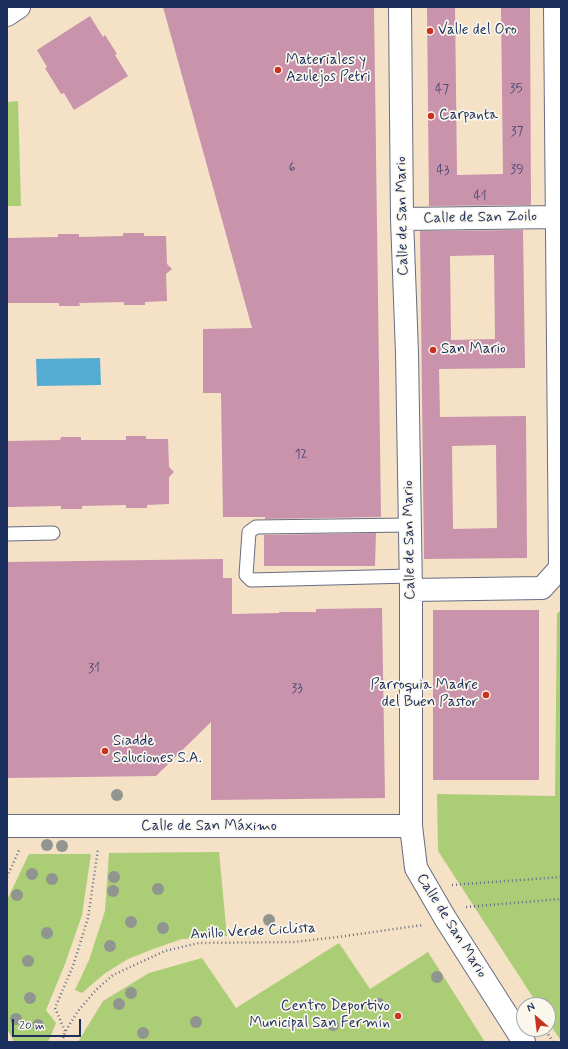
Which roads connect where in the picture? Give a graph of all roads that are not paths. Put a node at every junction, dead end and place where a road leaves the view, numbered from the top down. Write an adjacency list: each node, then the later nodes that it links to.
1 (19, 7): 4 (street)
2 (400, 7): 6 (street, Calle de San Mario)
3 (555, 7): 5 (street)
4 (7, 15)
5 (558, 217): 6 (street, Calle de San Zoilo); 10 (street)
6 (402, 219): 7 (street, Calle de San Mario)
7 (410, 524): 10 (street, Calle de San Mario); 10 (lane)
8 (54, 533): 9 (lane)
9 (7, 534)
10 (411, 583): 12 (street, Calle de San Mario)
11 (7, 826): 12 (street, Calle de San Máximo)
12 (411, 826): 13 (street, Calle de San Mario)
13 (524, 1042)

